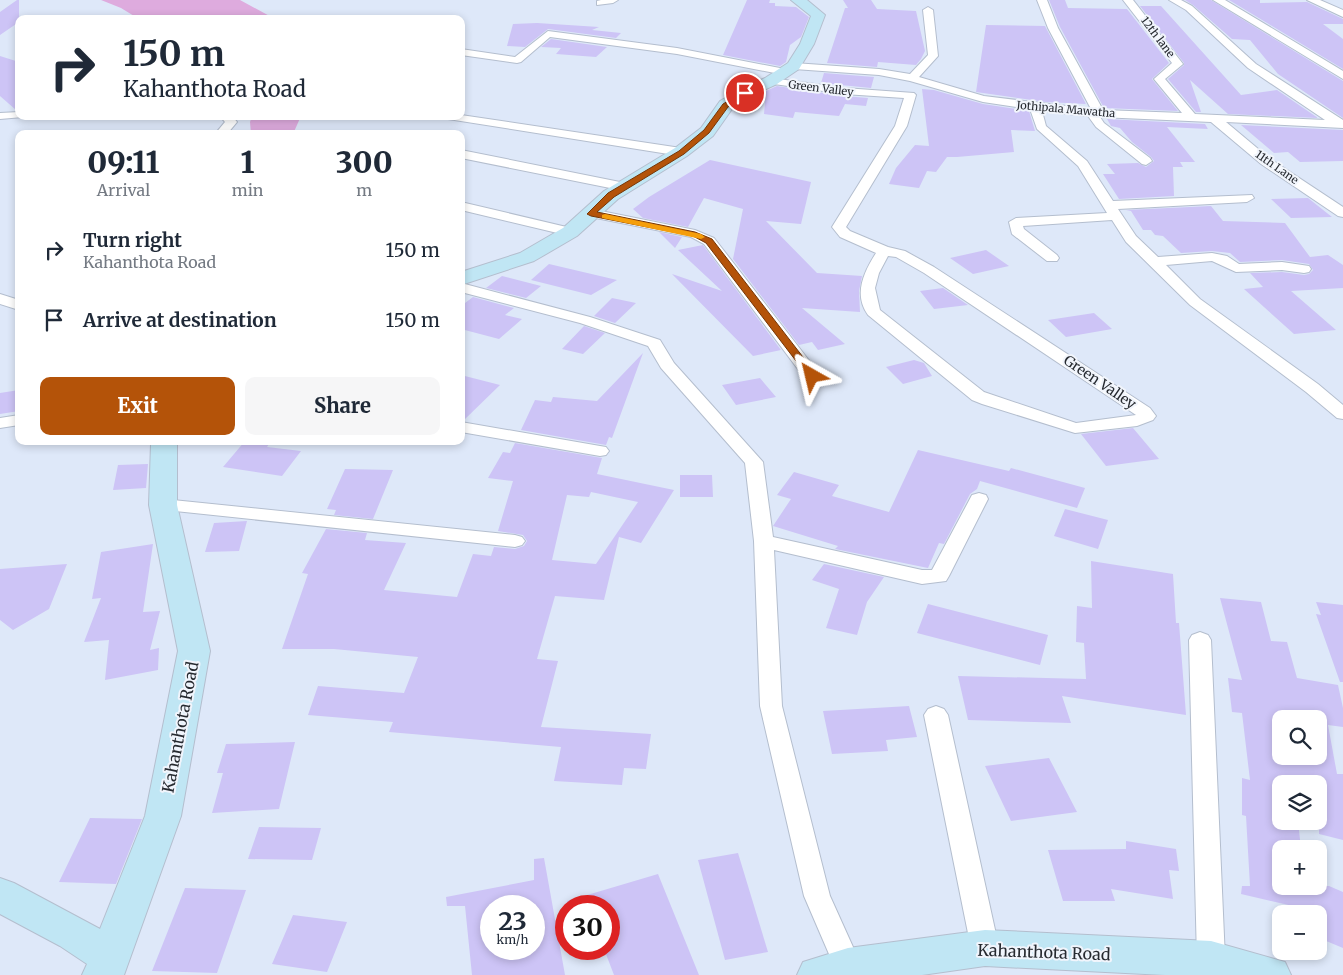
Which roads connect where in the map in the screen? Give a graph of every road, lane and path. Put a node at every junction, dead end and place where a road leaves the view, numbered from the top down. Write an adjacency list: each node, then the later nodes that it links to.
1 (613, 0): 8 (street)
2 (797, 0): 12 (main road)
3 (1042, 0): 16 (street)
4 (1128, 0): 19 (street, 12th lane)
5 (1174, 0): 23 (street)
6 (1218, 0): 13 (street)
7 (1312, 0): 10 (street)
8 (600, 3)
9 (928, 10): 14 (street)
10 (1343, 14)
11 (465, 53): 12 (street)
12 (784, 73): 14 (street, Jothipala Mawatha); 25 (main road); 35 (street, Green Valley)
13 (1343, 76)
14 (912, 78): 15 (street, Jothipala Mawatha)
15 (1035, 108): 16 (street, Jothipala Mawatha); 31 (street)
16 (1096, 113): 19 (street, Jothipala Mawatha); 27 (street)
17 (15, 115): 18 (street)
18 (0, 116)
19 (1191, 117): 20 (street, Jothipala Mawatha)
20 (1214, 118): 23 (street, Jothipala Mawatha); 32 (street, 11th Lane)
21 (465, 119): 25 (street)
22 (229, 120): 24 (street)
23 (1341, 124)
24 (224, 130)
25 (681, 152): 28 (main road)
26 (465, 155): 28 (street)
27 (1146, 161)
28 (625, 187): 33 (main road)
29 (1247, 198): 31 (street)
30 (465, 207): 34 (street)
31 (1113, 211): 36 (street); 37 (street)
32 (1343, 213)
33 (591, 214): 34 (main road); 43 (street)
34 (570, 232): 39 (main road)
35 (884, 251): 35 (street, Green Valley)
36 (1052, 258)
37 (1155, 262): 38 (street); 44 (street)
38 (1304, 269)
39 (465, 278)
40 (465, 288): 53 (street)
41 (0, 299): 42 (street)
42 (15, 304)
43 (812, 376)
44 (1343, 414)
45 (15, 421): 46 (street)
46 (0, 423)
47 (465, 427): 49 (street)
48 (164, 445): 51 (main road, Kahanthota Road)
49 (600, 451)
50 (979, 499): 53 (street)
51 (162, 505): 52 (street); 59 (main road, Kahanthota Road)
52 (515, 541)
53 (764, 541): 60 (street)
54 (1200, 640): 58 (street)
55 (936, 715): 57 (street)
56 (0, 894): 59 (main road)
57 (985, 948): 58 (main road, Kahanthota Road); 60 (main road, Kahanthota Road)
58 (1211, 959): 61 (main road, Kahanthota Road)
59 (106, 966)
60 (833, 971)
61 (1270, 975)

